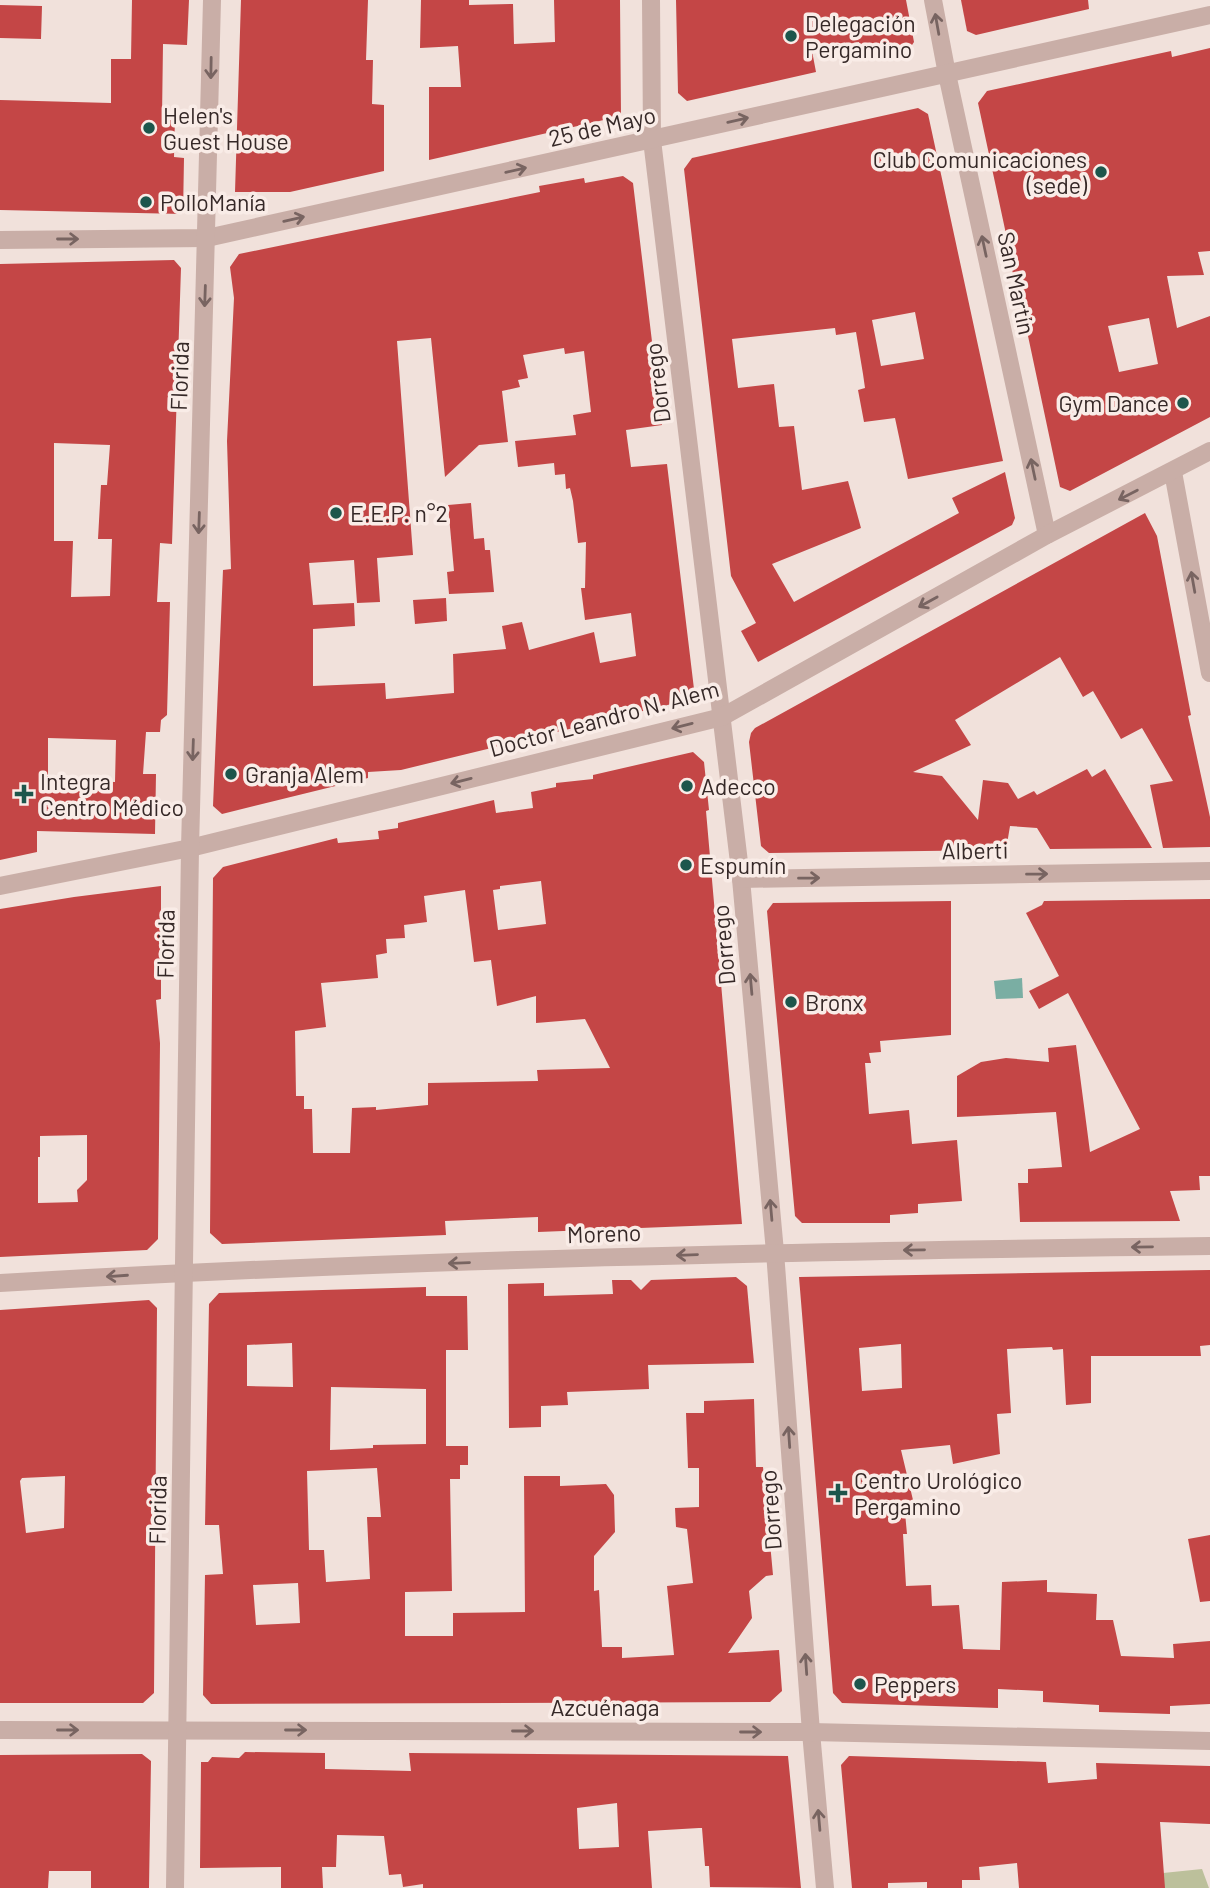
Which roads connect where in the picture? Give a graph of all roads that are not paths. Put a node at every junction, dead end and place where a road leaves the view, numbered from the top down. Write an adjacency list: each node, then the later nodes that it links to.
1 (212, 0): 7 (street, Florida, one-way to 7)
2 (651, 0): 6 (street, Dorrego)
3 (933, 0): 5 (street, San Martín, one-way to 3)
4 (1210, 15): 5 (street, 25 de Mayo)
5 (947, 74): 6 (street, 25 de Mayo, one-way to 5); 11 (street, San Martín, one-way to 5)
6 (652, 139): 7 (street, 25 de Mayo, one-way to 6); 13 (street, Dorrego)
7 (207, 238): 8 (street, 25 de Mayo, one-way to 7); 14 (street, Florida, one-way to 14)
8 (0, 240)
9 (1210, 451): 10 (street, Doctor Leandro N. Alem)
10 (1173, 472): 11 (street, Doctor Leandro N. Alem, one-way to 11); 12 (street, one-way to 10)
11 (1047, 536): 13 (street, Doctor Leandro N. Alem, one-way to 13)
12 (1210, 673)
13 (722, 716): 14 (street, Doctor Leandro N. Alem, one-way to 14); 16 (street, Dorrego)
14 (190, 848): 17 (street, Doctor Leandro N. Alem); 20 (street, Florida)
15 (1210, 871): 16 (street, Alberti, one-way to 15)
16 (741, 879): 19 (street, Dorrego, one-way to 16)
17 (0, 886)
18 (1210, 1246): 19 (street, Moreno, one-way to 19)
19 (775, 1252): 20 (street, Moreno, one-way to 20); 24 (street, Dorrego, one-way to 19)
20 (186, 1272): 21 (street, Moreno, one-way to 21); 23 (street, Florida)
21 (0, 1283)
22 (0, 1730): 23 (street, Azcuénaga, one-way to 23)
23 (177, 1730): 24 (street, Azcuénaga, one-way to 24); 26 (street, Florida)
24 (811, 1732): 25 (street, Azcuénaga); 27 (street, Dorrego, one-way to 24)
25 (1210, 1741)
26 (175, 1888)
27 (825, 1888)

